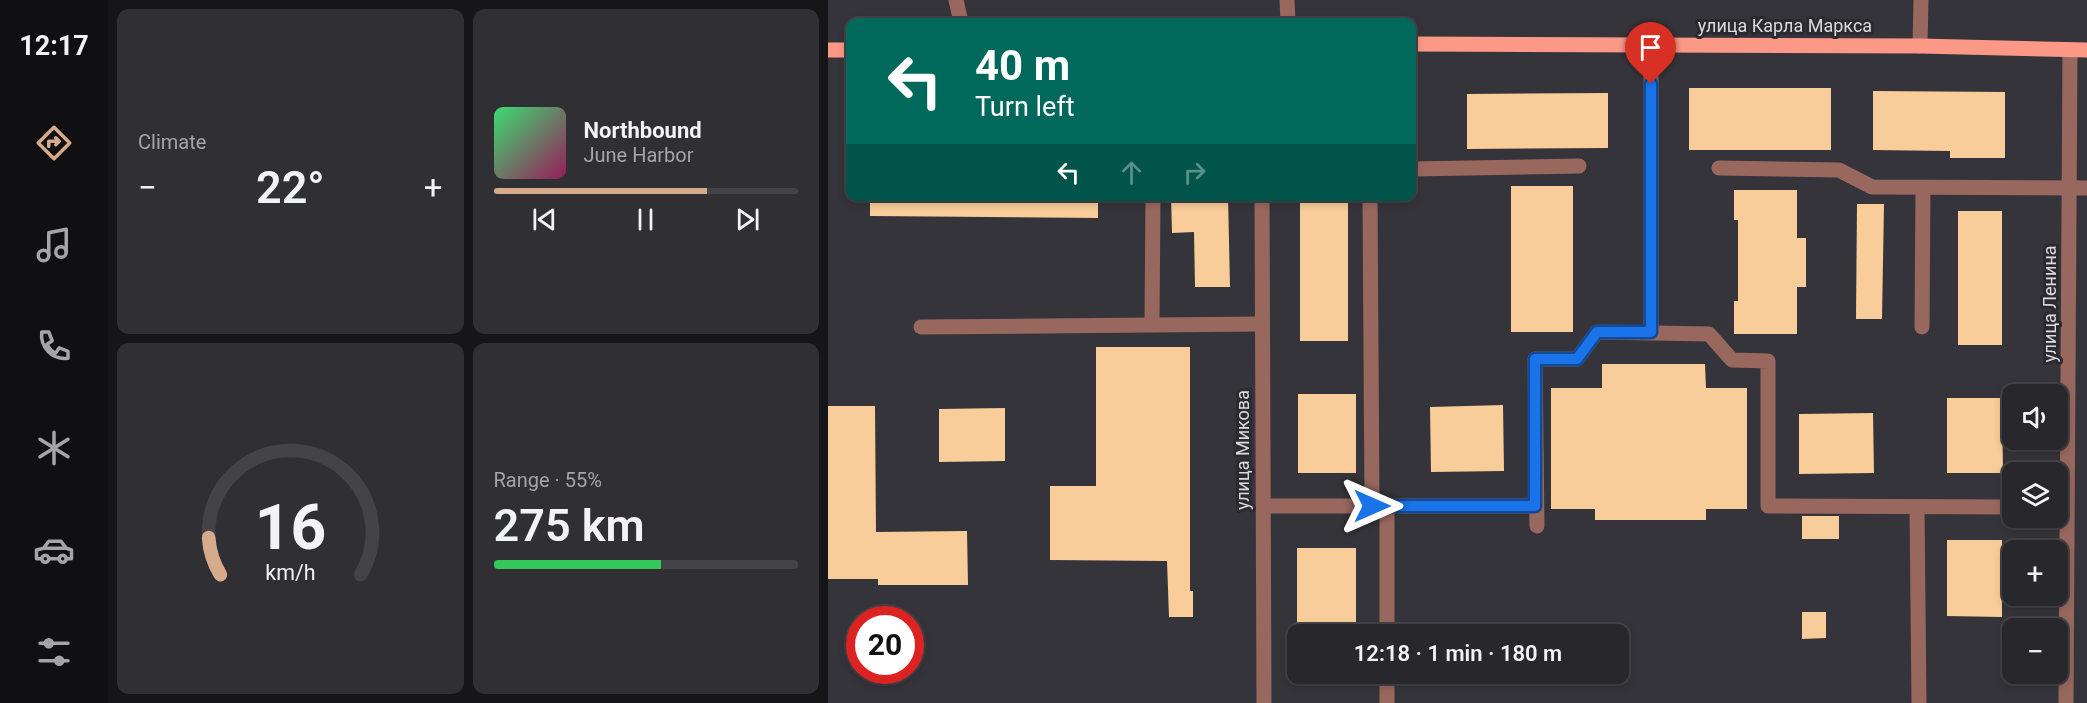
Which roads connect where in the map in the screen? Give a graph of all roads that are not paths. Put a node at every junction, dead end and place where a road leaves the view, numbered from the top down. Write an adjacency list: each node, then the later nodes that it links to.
1 (956, 0): 4 (street)
2 (1287, 0): 5 (street)
3 (1921, 0): 8 (street)
4 (960, 18)
5 (1288, 18)
6 (1416, 44): 7 (main road, улица Карла Маркса)
7 (1651, 45): 8 (main road, улица Карла Маркса); 26 (street)
8 (1920, 46): 11 (main road, улица Карла Маркса)
9 (828, 50): 10 (main road)
10 (846, 50)
11 (2070, 50): 12 (main road, улица Карла Маркса); 16 (street, улица Ленина)
12 (2087, 50)
13 (1580, 166): 15 (street)
14 (1719, 168): 17 (street)
15 (1416, 169)
16 (2070, 187): 17 (street); 18 (street); 27 (street, улица Ленина)
17 (1923, 188): 25 (street)
18 (2087, 188)
19 (1153, 201): 22 (street)
20 (1262, 201): 23 (street, улица Микова)
21 (1370, 201): 29 (street)
22 (1152, 324): 23 (street); 24 (street)
23 (1262, 324): 28 (street, улица Микова)
24 (921, 327)
25 (1922, 327)
26 (1651, 332): 30 (street); 31 (street)
27 (2064, 462)
28 (1263, 506): 29 (street); 37 (street, улица Микова)
29 (1379, 506): 30 (street); 35 (street)
30 (1535, 506): 33 (street)
31 (1917, 507): 32 (street); 39 (street)
32 (2002, 507)
33 (1537, 526)
34 (2063, 528): 40 (street, улица Ленина)
35 (1386, 624)
36 (1387, 684): 38 (street)
37 (1264, 703)
38 (1387, 703)
39 (1919, 703)
40 (2066, 703)

